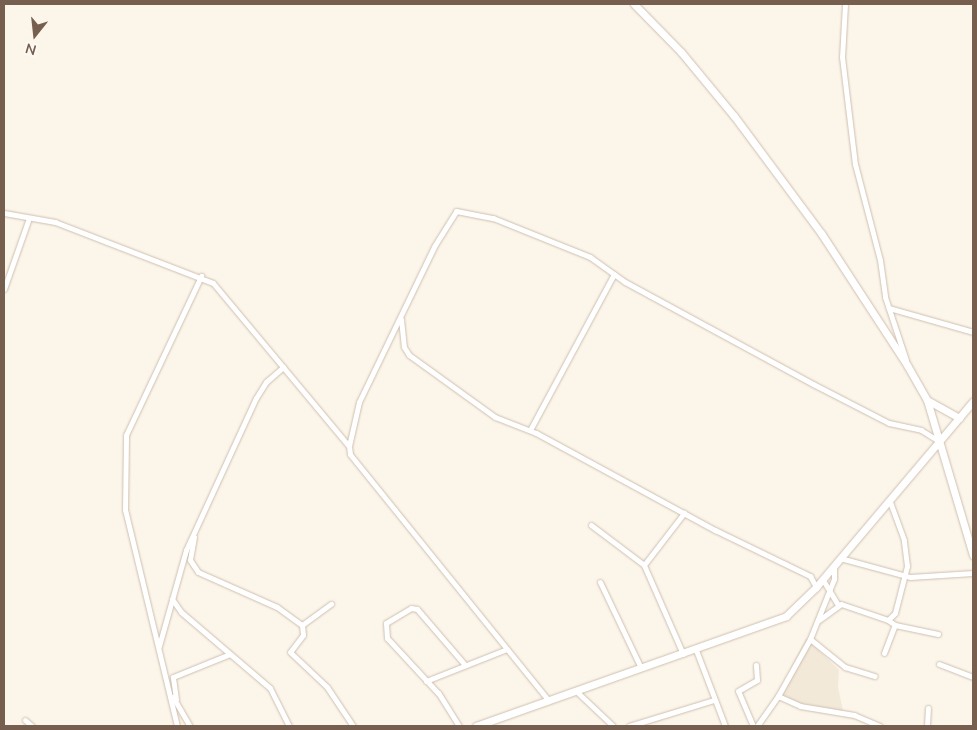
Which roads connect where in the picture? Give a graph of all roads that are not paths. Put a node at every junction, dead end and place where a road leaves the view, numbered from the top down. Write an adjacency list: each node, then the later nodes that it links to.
1 (634, 4): 11 (street)
2 (846, 4): 8 (street)
3 (4, 213): 4 (street)
4 (29, 218): 6 (street); 7 (street)
5 (614, 274): 9 (street); 18 (street); 19 (street)
6 (201, 276): 12 (street); 44 (street)
7 (4, 290)
8 (889, 308): 10 (street); 11 (street)
9 (400, 318): 18 (street); 20 (street)
10 (973, 332)
11 (906, 365): 13 (street)
12 (283, 367): 20 (street); 23 (street)
13 (926, 400): 17 (street); 19 (street)
14 (973, 401): 15 (street)
15 (964, 412): 16 (street); 17 (street)
16 (973, 416)
17 (959, 418): 19 (street)
18 (530, 430): 22 (street)
19 (940, 443): 21 (street); 25 (street)
20 (348, 446): 45 (street)
21 (890, 502): 26 (street); 30 (street)
22 (684, 513): 27 (street); 33 (street)
23 (198, 523): 35 (street); 41 (street)
24 (591, 525): 27 (street)
25 (973, 555)
26 (840, 558): 28 (street); 30 (street)
27 (644, 565): 49 (street)
28 (834, 566): 31 (street); 34 (street)
29 (973, 573): 30 (street)
30 (904, 576): 39 (street)
31 (823, 580): 33 (street); 34 (street)
32 (600, 582): 53 (street)
33 (816, 587): 46 (street)
34 (830, 591): 37 (street); 38 (street)
35 (172, 598): 44 (street); 48 (street)
36 (330, 604): 41 (street)
37 (838, 605): 38 (street); 39 (street)
38 (818, 620): 43 (street)
39 (888, 620): 40 (street)
40 (894, 625): 42 (street); 47 (street)
41 (302, 626): 69 (street)
42 (938, 634)
43 (810, 639): 54 (street); 59 (street)
44 (158, 647): 58 (street)
45 (507, 649): 51 (street); 62 (street)
46 (696, 650): 49 (street); 61 (street)
47 (884, 653)
48 (230, 654): 60 (street); 68 (street)
49 (683, 654): 53 (street)
50 (939, 664): 55 (street)
51 (465, 665): 56 (street); 56 (street)
52 (756, 665): 75 (street)
53 (641, 668): 57 (street)
54 (875, 676)
55 (973, 677)
56 (426, 681): 70 (street)
57 (576, 691): 62 (street); 72 (street)
58 (169, 694): 60 (street); 66 (street)
59 (778, 696): 75 (street); 76 (street)
60 (176, 699): 67 (street)
61 (714, 700): 73 (street); 74 (street)
62 (549, 701): 71 (street)
63 (928, 708): 77 (street)
64 (25, 720): 65 (street)
65 (32, 726)
66 (177, 726)
67 (190, 726)
68 (289, 726)
69 (354, 726)
70 (460, 726)
71 (476, 726)
72 (613, 726)
73 (629, 726)
74 (725, 726)
75 (755, 726)
76 (880, 726)
77 (927, 726)

